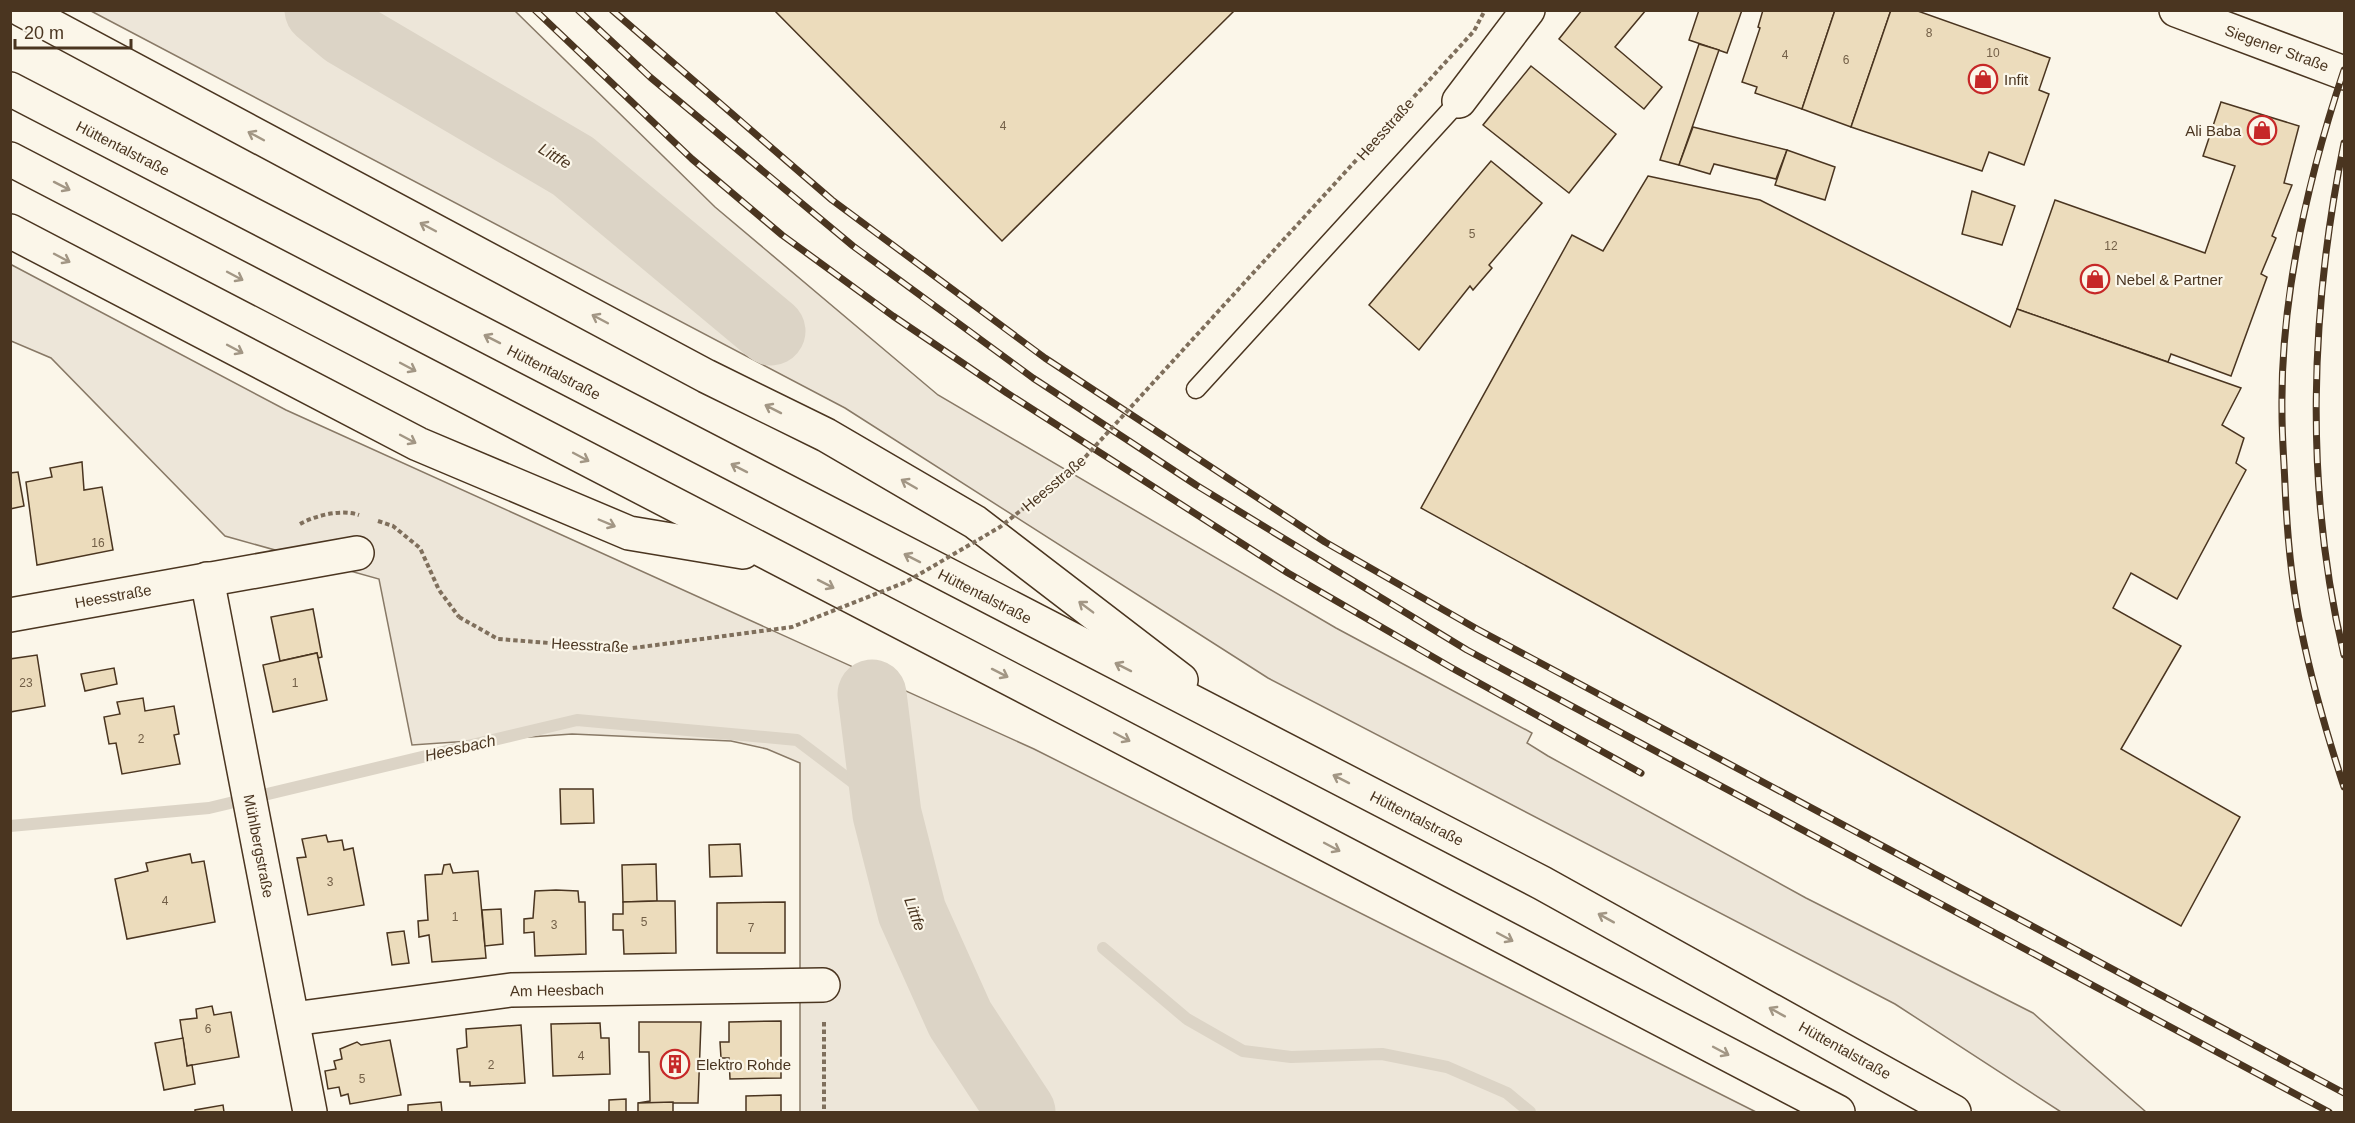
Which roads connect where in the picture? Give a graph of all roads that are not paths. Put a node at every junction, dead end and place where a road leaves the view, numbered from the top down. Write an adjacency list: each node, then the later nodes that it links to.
1 (22, 10): 14 (main road, one-way to 1)
2 (1528, 10): 6 (main road)
3 (2176, 10): 4 (main road, Siegener Straße)
4 (2344, 73)
5 (10, 89): 14 (main road, Hüttentalstraße, one-way to 5)
6 (1459, 101): 9 (lane)
7 (10, 159): 11 (main road, one-way to 11)
8 (10, 231): 11 (main road, one-way to 11)
9 (1196, 389)
10 (357, 553): 12 (main road, Heesstraße)
11 (774, 558): 18 (main road, one-way to 18)
12 (207, 579): 13 (main road, Heesstraße); 16 (main road, Mühlbergstraße)
13 (10, 615)
14 (1250, 732): 19 (main road, Hüttentalstraße, one-way to 14)
15 (823, 985): 16 (main road, Am Heesbach)
16 (293, 1020): 17 (main road, Mühlbergstraße)
17 (310, 1113)
18 (1838, 1113)
19 (1954, 1113)

